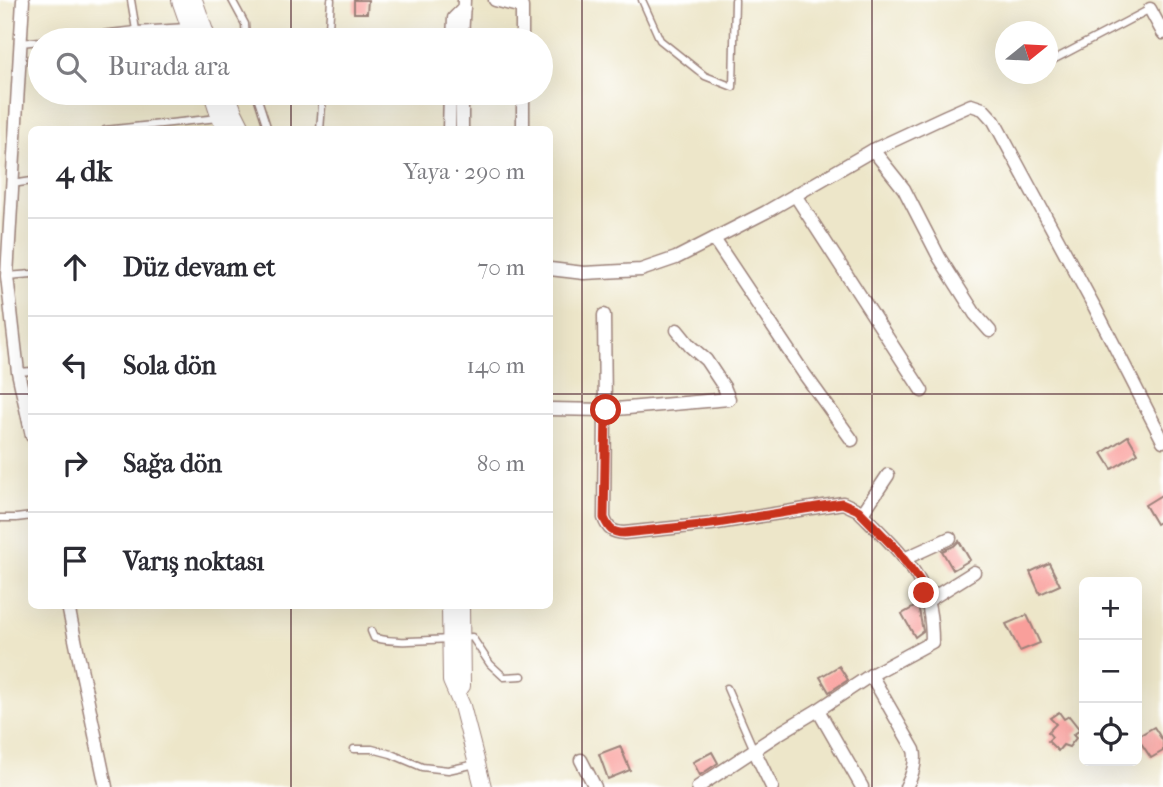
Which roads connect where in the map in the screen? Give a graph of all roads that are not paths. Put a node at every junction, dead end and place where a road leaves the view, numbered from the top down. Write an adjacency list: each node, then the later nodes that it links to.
1 (23, 0): 22 (street)
2 (131, 0): 12 (lane)
3 (180, 0): 13 (street)
4 (194, 0): 14 (street)
5 (232, 0): 15 (lane)
6 (331, 0): 16 (lane)
7 (495, 0): 19 (street)
8 (642, 0): 9 (lane)
9 (735, 0)
10 (464, 4): 17 (street); 18 (street)
11 (1150, 9): 20 (street); 23 (lane)
12 (136, 28)
13 (190, 28)
14 (204, 28)
15 (245, 28)
16 (329, 28)
17 (454, 28)
18 (463, 28)
19 (523, 28)
20 (1163, 33)
21 (28, 43): 22 (lane)
22 (21, 44): 38 (street)
23 (1058, 57)
24 (260, 105): 31 (lane)
25 (322, 105): 32 (lane)
26 (450, 105): 33 (street)
27 (462, 105): 34 (street)
28 (523, 105): 35 (street)
29 (227, 120): 30 (lane)
30 (154, 126)
31 (267, 126)
32 (320, 126)
33 (449, 126)
34 (462, 126)
35 (523, 126)
36 (873, 150): 39 (street); 46 (street); 52 (street)
37 (28, 182): 38 (lane)
38 (12, 184): 43 (street)
39 (795, 195): 40 (street); 48 (street)
40 (714, 239): 41 (street); 53 (street)
41 (553, 269)
42 (28, 274): 43 (lane)
43 (4, 276): 47 (street)
44 (604, 315): 51 (street)
45 (677, 330): 51 (street)
46 (989, 331)
47 (25, 371): 49 (street)
48 (922, 391)
49 (28, 399)
50 (553, 409): 51 (street)
51 (606, 410): 56 (street)
52 (1158, 416): 54 (street)
53 (852, 440)
54 (1163, 441)
55 (888, 475): 56 (street)
56 (862, 514): 60 (street)
57 (28, 517): 58 (lane)
58 (0, 518)
59 (950, 538): 60 (street)
60 (904, 559): 62 (street)
61 (974, 572): 62 (street)
62 (926, 601): 68 (street)
63 (69, 609): 76 (street)
64 (451, 609): 67 (street)
65 (461, 609): 67 (street)
66 (371, 631): 67 (lane)
67 (456, 638): 69 (lane); 75 (street)
68 (871, 675): 71 (street); 82 (street)
69 (522, 676)
70 (727, 688): 73 (lane)
71 (818, 710): 73 (street); 81 (street)
72 (354, 748): 75 (lane)
73 (754, 750): 79 (street); 80 (street)
74 (581, 761): 78 (street)
75 (477, 764): 77 (street)
76 (106, 787)
77 (483, 787)
78 (595, 787)
79 (698, 787)
80 (772, 787)
81 (862, 787)
82 (906, 787)

